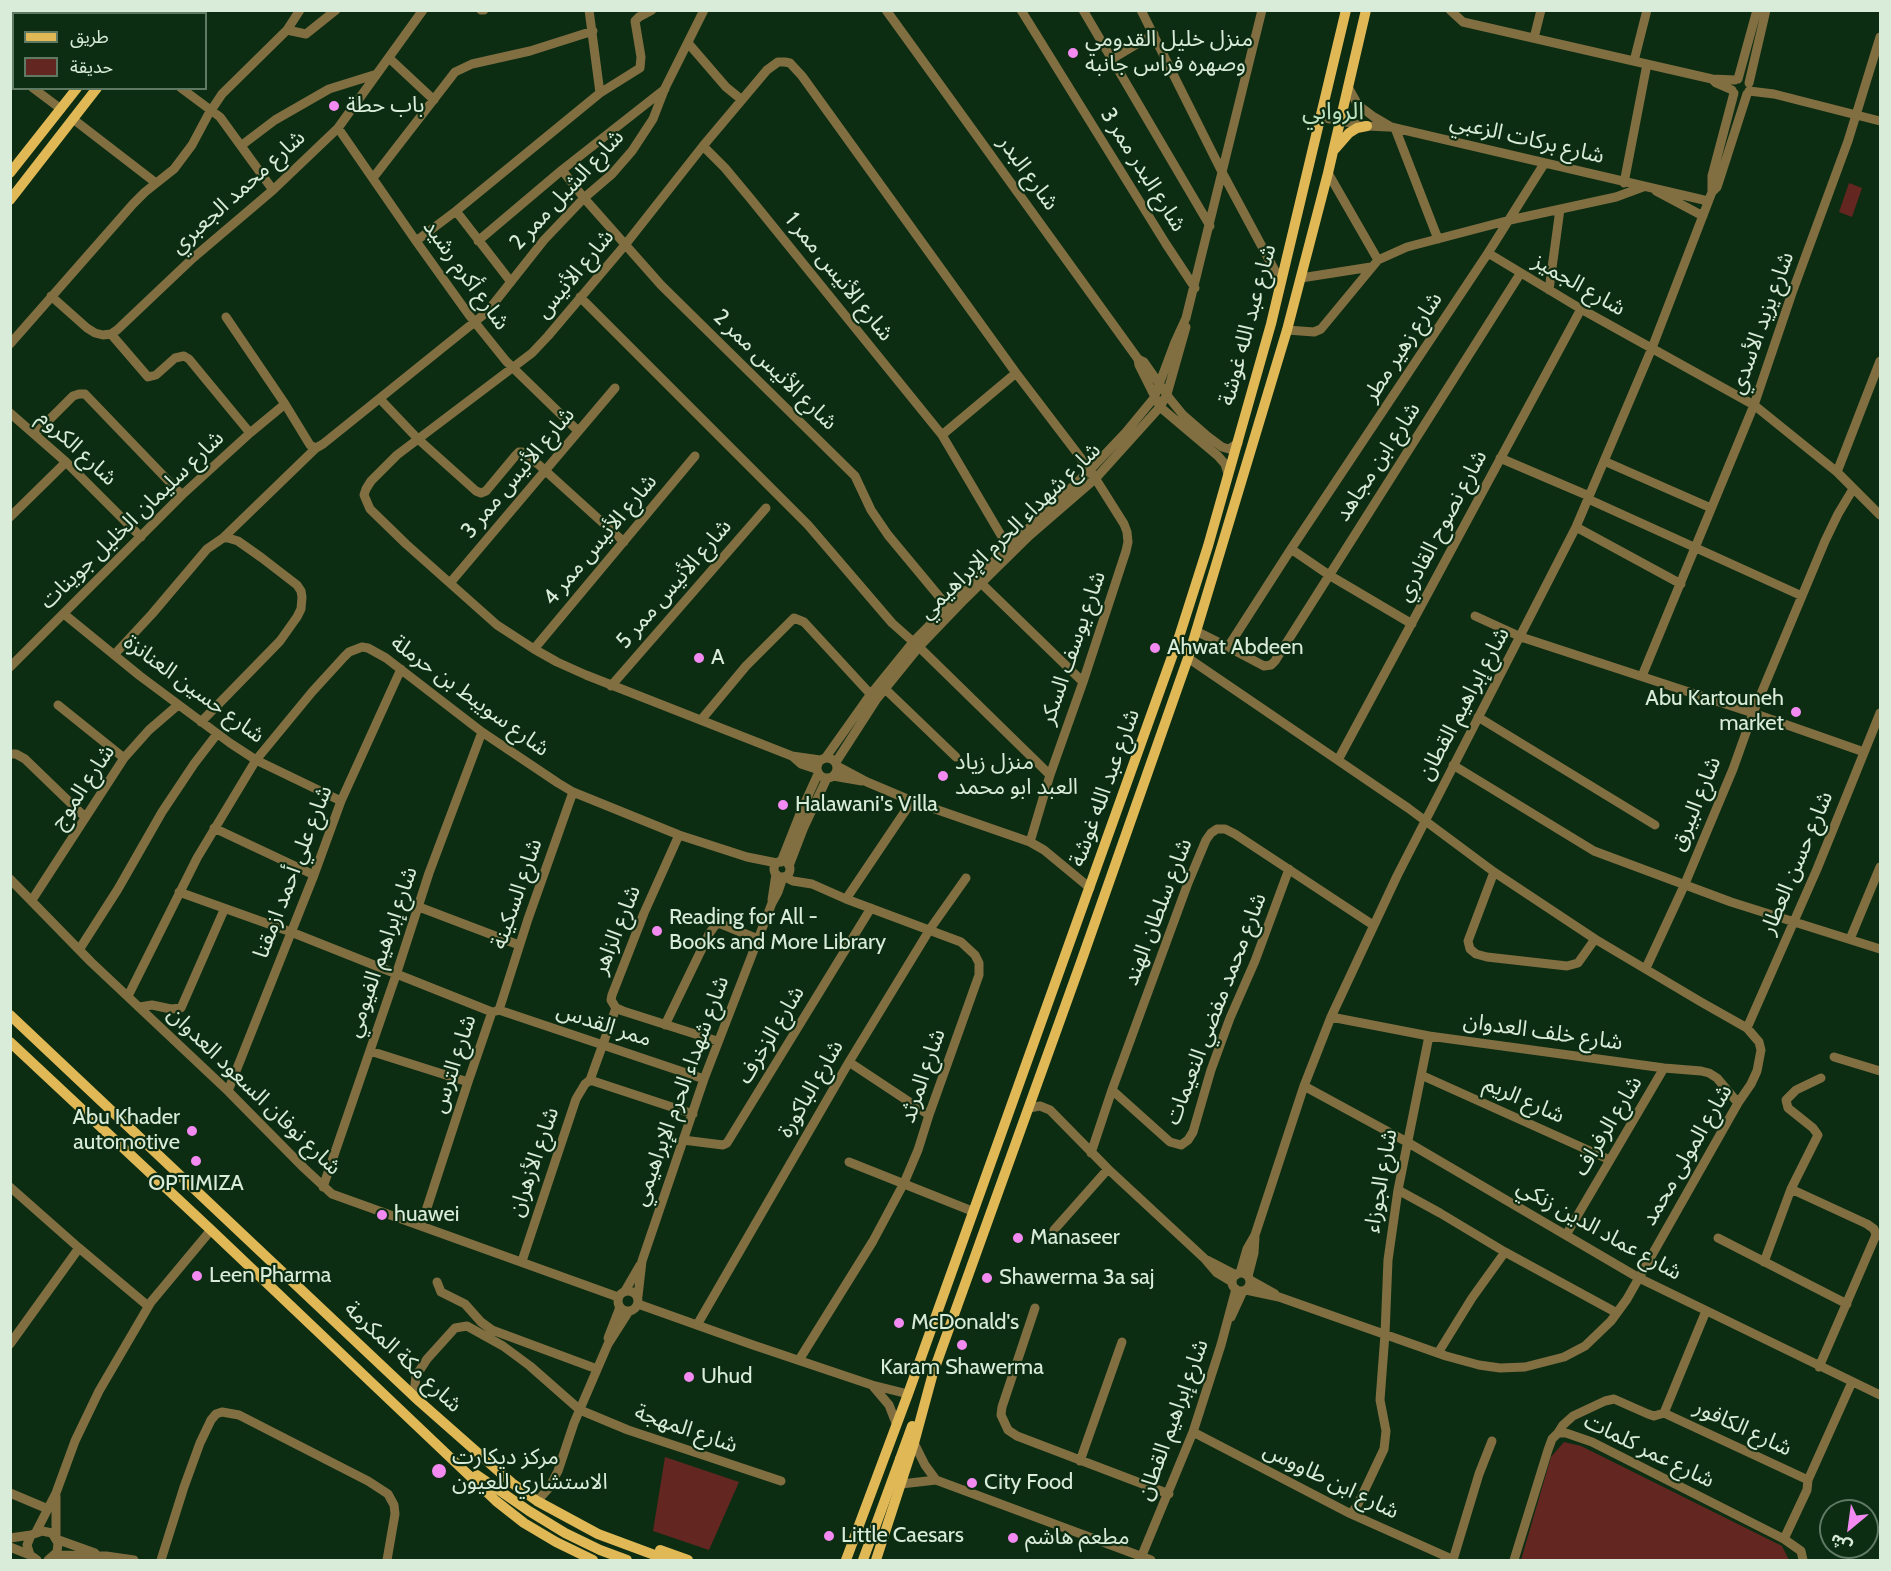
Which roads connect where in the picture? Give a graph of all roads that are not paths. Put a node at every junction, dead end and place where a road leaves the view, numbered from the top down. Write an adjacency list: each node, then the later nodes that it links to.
1 (300, 10): 19 (street)
2 (336, 10): 19 (street)
3 (423, 10): 25 (street, شارع محمد الجعبري)
4 (589, 10): 20 (street)
5 (652, 10): 40 (street)
6 (704, 10): 24 (street, شارع الشبل ممر 2)
7 (886, 10): 97 (street, شارع البدر)
8 (1021, 10): 85 (street, شارع البدر ممر 3)
9 (1083, 10): 26 (street)
10 (1141, 10): 21 (street)
11 (1346, 10): 46 (main road, شارع عبد الله غوشة)
12 (1366, 10): 32 (main road, شارع عبد الله غوشة)
13 (1450, 10): 23 (street)
14 (1541, 10): 23 (street)
15 (1647, 10): 27 (street)
16 (1757, 10): 31 (street)
17 (1766, 10): 34 (street, شارع إبراهيم القطان)
18 (1261, 12): 60 (street, شارع شهداء الحرم الإبراهيمي)
19 (287, 30): 44 (street)
20 (592, 32): 40 (street); 41 (street)
21 (1154, 34): 26 (street); 60 (street)
22 (1881, 37): 45 (street, شارع يزيد الأسدي)
23 (1534, 38): 27 (street)
24 (688, 43): 33 (street, شارع الشبل ممر 2); 42 (street)
25 (389, 58): 29 (street, شارع محمد الجعبري); 41 (street)
26 (1112, 59): 74 (street)
27 (1634, 61): 28 (street)
28 (1647, 64): 30 (street); 63 (street)
29 (377, 74): 52 (street, شارع محمد الجعبري); 53 (street)
30 (1712, 79): 31 (street); 39 (street)
31 (1737, 79): 34 (street); 39 (street)
32 (1348, 87): 48 (main road, شارع عبد الله غوشة); 51 (street, شارع بركات الزعبي)
33 (665, 88): 57 (street); 68 (street, شارع الشبل ممر 2)
34 (1748, 88): 39 (street); 45 (street); 67 (street, شارع إبراهيم القطان)
35 (36, 90): 43 (street)
36 (75, 90): 43 (main road)
37 (96, 90): 47 (main road)
38 (184, 90): 44 (street)
39 (1733, 91): 67 (street, شارع إبراهيم القطان)
40 (600, 93): 71 (street)
41 (434, 99): 61 (street)
42 (742, 100): 54 (street, شارع الأنيس); 100 (street, شارع الأنيس)
43 (61, 109): 58 (main road)
44 (211, 110): 53 (street); 62 (street)
45 (1857, 116): 49 (street); 107 (street, شارع يزيد الأسدي)
46 (1320, 117): 48 (street, شارع بركات الزعبي); 84 (main road, شارع عبد الله غوشة)
47 (74, 119): 62 (street); 69 (main road)
48 (1340, 121): 50 (street, شارع بركات الزعبي); 55 (main road, شارع عبد الله غوشة)
49 (1881, 121)
50 (1367, 126): 51 (street, شارع بركات الزعبي); 55 (main road)
51 (1393, 127): 56 (street, شارع بركات الزعبي); 75 (street)
52 (338, 128): 61 (street, شارع أكرم رشيد); 65 (street, شارع محمد الجعبري)
53 (242, 146): 65 (street)
54 (703, 146): 78 (street, شارع الأنيس); 113 (street, شارع الأنيس ممر 1)
55 (1332, 154): 59 (main road, شارع عبد الله غوشة)
56 (1544, 164): 63 (street, شارع بركات الزعبي); 73 (street, شارع زهير مطر)
57 (562, 170): 68 (street, شارع الأنيس ممر 2); 76 (street)
58 (10, 173)
59 (1328, 173): 80 (street); 82 (main road, شارع عبد الله غوشة)
60 (1222, 174): 74 (street, شارع شهداء الحرم الإبراهيمي); 84 (street)
61 (373, 178): 77 (street, شارع أكرم رشيد)
62 (156, 183): 87 (street)
63 (1624, 183): 64 (street, شارع بركات الزعبي)
64 (1643, 187): 66 (street, شارع بركات الزعبي); 70 (street)
65 (273, 190): 94 (street, شارع محمد الجعبري)
66 (1654, 190): 67 (street, شارع بركات الزعبي); 72 (street, شارع بركات الزعبي)
67 (1710, 197): 72 (street, شارع إبراهيم القطان)
68 (584, 198): 78 (street, شارع الأنيس ممر 2); 83 (street, شارع الشبل ممر 2)
69 (10, 200)
70 (1560, 209): 73 (street); 86 (street)
71 (456, 212): 76 (street); 77 (street)
72 (1703, 216): 96 (street, شارع إبراهيم القطان)
73 (1510, 220): 75 (street); 79 (street, شارع زهير مطر)
74 (1210, 226): 85 (street, شارع شهداء الحرم الإبراهيمي)
75 (1438, 238): 80 (street)
76 (478, 241): 83 (street)
77 (416, 242): 92 (street, شارع أكرم رشيد)
78 (625, 245): 88 (street, شارع الأنيس); 144 (street, شارع الأنيس ممر 2)
79 (1488, 253): 81 (street, شارع الجميز); 138 (street, شارع زهير مطر)
80 (1374, 263): 82 (street); 93 (street)
81 (1520, 274): 86 (street, شارع الجميز); 139 (street, شارع ابن مجاهد)
82 (1300, 278): 93 (main road, شارع عبد الله غوشة)
83 (511, 282): 92 (street, شارع الشبل ممر 2)
84 (1281, 282): 115 (main road, شارع عبد الله غوشة)
85 (1195, 288): 91 (street, شارع شهداء الحرم الإبراهيمي)
86 (1549, 290): 89 (street, شارع الجميز)
87 (51, 296): 94 (street); 95 (street)
88 (580, 297): 99 (street, شارع الأنيس); 150 (street)
89 (1581, 309): 96 (street, شارع الجميز); 118 (street, شارع نصوح القادري)
90 (226, 317): 106 (street)
91 (1186, 318): 101 (street, شارع شهداء الحرم الإبراهيمي); 103 (street, شارع شهداء الحرم الإبراهيمي)
92 (475, 322): 99 (street, شارع أكرم رشيد); 105 (street, شارع الشبل ممر 2)
93 (1287, 330): 148 (main road, شارع عبد الله غوشة)
94 (111, 334): 111 (street)
95 (10, 344)
96 (1652, 348): 107 (street, شارع الجميز); 119 (street, شارع إبراهيم القطان)
97 (1138, 359): 101 (street, شارع البدر); 104 (street, شارع البدر)
98 (1881, 361): 122 (street)
99 (512, 368): 110 (street, شارع أكرم رشيد); 114 (street, شارع الأنيس)
100 (1017, 373): 113 (street); 123 (street, شارع الأنيس)
101 (1160, 385): 103 (street, شارع البدر); 104 (street, شارع شهداء الحرم الإبراهيمي)
102 (615, 388): 110 (street, شارع الأنيس ممر 3)
103 (1167, 394): 108 (street, شارع شهداء الحرم الإبراهيمي); 115 (street, شارع البدر)
104 (1154, 398): 108 (street, شارع البدر); 123 (street, شارع شهداء الحرم الإبراهيمي)
105 (380, 399): 114 (street); 116 (street, شارع الشبل ممر 2)
106 (285, 404): 111 (street, شارع سليمان الخليل جوينات); 116 (street)
107 (1754, 405): 122 (street, شارع الجميز); 129 (street, شارع يزيد الأسدي)
108 (1160, 407): 123 (street, شارع شهداء الحرم الإبراهيمي); 124 (street, شارع البدر)
109 (10, 413): 112 (street, شارع الكروم)
110 (578, 431): 121 (street, شارع الأنيس ممر 3)
111 (250, 433): 126 (street, شارع سليمان الخليل جوينات)
112 (35, 434): 120 (street, شارع الكروم); 126 (street)
113 (942, 435): 136 (street, شارع الأنيس ممر 1)
114 (418, 439): 121 (street); 140 (street, شارع الأنيس)
115 (1238, 442): 124 (main road, شارع عبد الله غوشة)
116 (316, 448): 134 (street, شارع الشبل ممر 2)
117 (695, 456): 135 (street, شارع الأنيس ممر 4)
118 (1500, 458): 127 (street); 147 (street, شارع نصوح القادري)
119 (1604, 461): 127 (street, شارع إبراهيم القطان); 129 (street)
120 (66, 462): 131 (street); 133 (street, شارع الكروم)
121 (545, 471): 135 (street); 140 (street, شارع الأنيس ممر 3)
122 (1837, 472): 125 (street, شارع الجميز)
123 (1093, 474): 136 (street, شارع شهداء الحرم الإبراهيمي); 141 (street, شارع شهداء الحرم الإبراهيمي); 158 (street, شارع يوسف السكر)
124 (1228, 474): 199 (main road, شارع عبد الله غوشة)
125 (1853, 489): 130 (street, شارع الجميز); 143 (street, شارع البيرق)
126 (182, 495): 133 (street, شارع سليمان الخليل جوينات)
127 (1588, 497): 132 (street, شارع إبراهيم القطان); 137 (street)
128 (766, 507): 159 (street, شارع الأنيس ممر 5)
129 (1711, 508): 137 (street, شارع يزيد الأسدي)
130 (1881, 515)
131 (10, 516)
132 (1576, 527): 142 (street); 149 (street, شارع إبراهيم القطان)
133 (141, 537): 145 (street, شارع سليمان الخليل جوينات)
134 (223, 538): 153 (street, شارع الشبل ممر 2); 168 (street)
135 (624, 542): 152 (street, شارع الأنيس ممر 4)
136 (1008, 547): 144 (street, شارع شهداء الحرم الإبراهيمي)
137 (1696, 548): 142 (street, شارع يزيد الأسدي); 143 (street)
138 (1291, 549): 139 (street); 151 (street, شارع زهير مطر)
139 (1329, 575): 147 (street); 151 (street, شارع ابن مجاهد)
140 (450, 583): 152 (street, شارع الأنيس)
141 (981, 583): 144 (street, شارع شهداء الحرم الإبراهيمي); 158 (street)
142 (1681, 584): 157 (street, شارع يزيد الأسدي)
143 (1802, 596): 164 (street, شارع البيرق)
144 (949, 610): 150 (street, شارع شهداء الحرم الإبراهيمي)
145 (64, 614): 153 (street, شارع حسين العنانزة); 155 (street, شارع سليمان الخليل جوينات)
146 (1475, 616): 149 (street)
147 (1412, 624): 176 (street, شارع نصوح القادري)
148 (1196, 632): 151 (street); 154 (main road, شارع عبد الله غوشة)
149 (1521, 637): 157 (street); 166 (street, شارع إبراهيم القطان)
150 (916, 644): 160 (street, شارع شهداء الحرم الإبراهيمي); 180 (street)
151 (1228, 647)
152 (534, 649): 159 (street, شارع الأنيس)
153 (114, 654): 163 (street, شارع حسين العنانزة)
154 (1188, 658): 176 (street); 244 (main road, شارع عبد الله غوشة)
155 (10, 667)
156 (401, 669): 169 (street, شارع سويبط بن حرملة); 175 (street, شارع سويبط بن حرملة); 183 (street, شارع علي أحمد ازمقنا)
157 (1642, 676): 164 (street)
158 (1083, 682): 180 (street, شارع يوسف السكر)
159 (611, 686): 167 (street, شارع الأنيس)
160 (882, 686): 161 (street, شارع شهداء الحرم الإبراهيمي); 173 (street)
161 (873, 698): 167 (street); 177 (street, شارع شهداء الحرم الإبراهيمي); 179 (street, شارع شهداء الحرم الإبراهيمي)
162 (58, 705): 174 (street)
163 (178, 705): 168 (street, شارع حسين العنانزة); 174 (street, شارع الموج)
164 (1753, 713): 171 (street); 198 (street, شارع البيرق)
165 (1881, 713): 171 (street, شارع حسن العطار)
166 (1478, 717): 178 (street, شارع إبراهيم القطان); 187 (street)
167 (701, 720): 179 (street, شارع الأنيس)
168 (201, 722): 170 (street, شارع حسين العنانزة)
169 (482, 732): 182 (street, شارع سويبط بن حرملة); 203 (street, شارع إبراهيم الفيومي)
170 (217, 734): 175 (street, شارع حسين العنانزة); 215 (street)
171 (1864, 752): 206 (street, شارع حسن العطار)
172 (10, 754): 185 (street)
173 (956, 757)
174 (124, 758): 185 (street, شارع الموج)
175 (256, 760): 183 (street, شارع حسين العنانزة); 188 (street, شارع سويبط بن حرملة)
176 (1338, 760): 186 (street)
177 (836, 764): 179 (street, شارع شهداء الحرم الإبراهيمي); 181 (street)
178 (1453, 765): 186 (street, شارع إبراهيم القطان); 198 (street)
179 (823, 769): 181 (street); 193 (street, شارع شهداء الحرم الإبراهيمي)
180 (1050, 775): 190 (street, شارع يوسف السكر)
181 (867, 782): 184 (street)
182 (573, 792): 189 (street, شارع سويبط بن حرملة); 213 (street, شارع السكينة)
183 (341, 801): 195 (street, شارع علي أحمد ازمقنا)
184 (912, 801): 190 (street); 201 (street)
185 (85, 817): 202 (street, شارع الموج)
186 (1425, 820): 194 (street); 207 (street, شارع إبراهيم القطان)
187 (1655, 825)
188 (214, 828): 195 (street); 200 (street, شارع سويبط بن حرملة)
189 (679, 835): 193 (street, شارع سويبط بن حرملة); 220 (street, شارع الزاهر)
190 (1030, 842): 199 (street)
191 (1881, 867): 212 (street)
192 (1289, 869): 207 (street, شارع سلطان الهند); 241 (street, شارع سلطان الهند); 241 (street, شارع محمد مفضي النعيمات)
193 (782, 870): 201 (street, شارع المرثد); 210 (street, شارع شهداء الحرم الإبراهيمي)
194 (1494, 872): 211 (street); 211 (street)
195 (314, 875): 209 (street, شارع علي أحمد ازمقنا)
196 (966, 878): 208 (street, شارع الباكورة)
197 (10, 879): 202 (street, شارع نوفان السعود العدوان)
198 (1684, 886): 206 (street); 216 (street, شارع البيرق)
199 (1090, 888): 258 (main road, شارع عبد الله غوشة)
200 (178, 892): 205 (street, شارع الترس); 218 (street, شارع سويبط بن حرملة)
201 (846, 899): 204 (street, شارع المرثد)
202 (32, 900): 215 (street, شارع نوفان السعود العدوان)
203 (419, 907): 213 (street); 217 (street, شارع إبراهيم الفيومي)
204 (871, 908): 208 (street, شارع المرثد); 247 (street, شارع الزخرف)
205 (224, 910): 209 (street, شارع الترس); 219 (street)
206 (1793, 922): 212 (street); 225 (street, شارع حسن العطار)
207 (1373, 925): 223 (street, شارع إبراهيم القطان)
208 (930, 929): 232 (street, شارع الباكورة); 246 (street, شارع المرثد)
209 (291, 933): 217 (street, شارع الترس); 242 (street, شارع علي أحمد ازمقنا)
210 (758, 939): 224 (street); 227 (street, شارع شهداء الحرم الإبراهيمي)
211 (1595, 939): 216 (street)
212 (1850, 939): 214 (street)
213 (519, 945): 221 (street, شارع السكينة)
214 (1881, 948)
215 (79, 950): 218 (street, شارع نوفان السعود العدوان)
216 (1646, 968): 225 (street)
217 (396, 975): 221 (street, شارع الترس); 230 (street, شارع إبراهيم الفيومي)
218 (128, 996): 219 (street, شارع نوفان السعود العدوان)
219 (140, 1007): 242 (street, شارع نوفان السعود العدوان)
220 (616, 1008): 224 (street, شارع الزاهر); 229 (street, شارع الأزهران)
221 (496, 1011): 229 (street, ممر القدس); 239 (street, شارع الترس)
222 (10, 1015): 292 (main road, شارع مكة المكرمة)
223 (1331, 1017): 226 (street, شارع خلف العدوان); 240 (street, شارع إبراهيم القطان)
224 (665, 1024): 227 (street, شارع الزاهر)
225 (1748, 1028): 243 (street, شارع المولى محمد)
226 (1429, 1036): 233 (street, شارع خلف العدوان); 235 (street, شارع الجوزاء)
227 (717, 1041): 237 (street, شارع شهداء الحرم الإبراهيمي)
228 (10, 1042): 260 (main road, شارع مكة المكرمة)
229 (603, 1044): 237 (street, ممر القدس); 238 (street, شارع الأزهران)
230 (370, 1051): 239 (street); 255 (street, شارع إبراهيم الفيومي)
231 (1834, 1057): 234 (street)
232 (849, 1062): 246 (street); 279 (street, شارع الباكورة)
233 (1664, 1068): 243 (street, شارع خلف العدوان); 250 (street, شارع الرفراف)
234 (1881, 1071)
235 (1421, 1075): 248 (street, شارع الجوزاء); 250 (street, شارع الريم)
236 (1821, 1078): 256 (street)
237 (704, 1079): 245 (street, شارع شهداء الحرم الإبراهيمي)
238 (590, 1080): 245 (street); 266 (street, شارع الأزهران)
239 (468, 1082): 259 (street, شارع الترس)
240 (1304, 1086): 248 (street, شارع عماد الدين زنكي); 271 (street, شارع إبراهيم القطان)
241 (1112, 1090): 249 (street, شارع سلطان الهند)
242 (228, 1091): 255 (street, شارع نوفان السعود العدوان)
243 (1738, 1103): 269 (street, شارع المولى محمد)
244 (1029, 1108): 249 (street); 289 (main road, شارع عبد الله غوشة)
245 (693, 1114): 247 (street, شارع شهداء الحرم الإبراهيمي)
246 (929, 1115): 253 (street, شارع المرثد)
247 (683, 1140): 267 (street, شارع شهداء الحرم الإبراهيمي)
248 (1407, 1142): 257 (street, شارع الجوزاء); 262 (street, شارع عماد الدين زنكي)
249 (1091, 1153): 252 (street)
250 (1610, 1160): 262 (street, شارع الرفراف)
251 (849, 1162): 253 (street)
252 (1108, 1170): 261 (street); 271 (street)
253 (904, 1183): 258 (street); 285 (street, شارع المرثد)
254 (10, 1187): 264 (street)
255 (323, 1187): 259 (street, شارع نوفان السعود العدوان)
256 (1791, 1189): 268 (street); 274 (street)
257 (1398, 1190): 265 (street); 280 (street, شارع الجوزاء)
258 (972, 1211): 293 (main road, شارع عبد الله غوشة)
259 (421, 1226): 266 (street, شارع نوفان السعود العدوان)
260 (211, 1230): 275 (street); 302 (main road, شارع مكة المكرمة)
261 (1054, 1230)
262 (1566, 1235): 269 (street, شارع عماد الدين زنكي)
263 (1718, 1238): 268 (street)
264 (79, 1248): 275 (street); 281 (street)
265 (1504, 1252): 278 (street); 284 (street)
266 (522, 1261): 273 (street, شارع نوفان السعود العدوان)
267 (642, 1261): 272 (street, شارع شهداء الحرم الإبراهيمي); 273 (street, شارع شهداء الحرم الإبراهيمي)
268 (1764, 1262): 274 (street)
269 (1639, 1278): 277 (street, شارع عماد الدين زنكي); 278 (street, شارع المولى محمد)
270 (437, 1282): 283 (street)
271 (1241, 1282): 280 (street, شارع المولى محمد); 298 (street, شارع إبراهيم القطان)
272 (638, 1300): 273 (street, شارع نوفان السعود العدوان); 273 (street); 279 (street)
273 (623, 1301): 288 (street, شارع شهداء الحرم الإبراهيمي)
274 (1847, 1304): 287 (street)
275 (148, 1306): 309 (street)
276 (1035, 1308): 303 (street)
277 (1706, 1311): 287 (street, شارع عماد الدين زنكي); 296 (street, شارع الكافور)
278 (1617, 1313): 284 (street, شارع المولى محمد)
279 (697, 1325): 285 (street)
280 (1385, 1334): 284 (street, شارع المولى محمد); 313 (street, شارع الجوزاء)
281 (11, 1341)
282 (1122, 1341): 303 (street)
283 (540, 1348): 286 (street); 288 (street)
284 (1438, 1353)
285 (799, 1360): 291 (street)
286 (530, 1366): 292 (street, شارع المهجة); 295 (street, شارع المهجة)
287 (1819, 1367): 290 (street, شارع عماد الدين زنكي)
288 (597, 1369): 295 (street, شارع شهداء الحرم الإبراهيمي)
289 (933, 1373): 301 (main road, شارع عبد الله غوشة); 334 (main road, bridge)
290 (1852, 1382): 294 (street, شارع عماد الدين زنكي); 305 (street, شارع الكافور)
291 (873, 1385): 293 (street); 297 (street)
292 (414, 1394): 311 (main road, شارع مكة المكرمة)
293 (908, 1394): 297 (main road, شارع عبد الله غوشة)
294 (1881, 1395)
295 (580, 1410): 306 (street, شارع المهجة); 311 (street, شارع شهداء الحرم الإبراهيمي)
296 (1664, 1413): 299 (street); 305 (street, شارع الكافور)
297 (896, 1423): 320 (main road, شارع عبد الله غوشة)
298 (1193, 1432): 310 (street, شارع إبراهيم القطان); 313 (street, شارع ابن طاووس)
299 (1558, 1433): 318 (street, شارع عمر كلمات); 336 (street, شارع عمر كلمات)
300 (1492, 1441): 335 (street)
301 (914, 1443): 304 (street); 307 (main road, شارع عبد الله غوشة)
302 (447, 1454): 329 (main road, شارع مكة المكرمة); 330 (main road)
303 (1080, 1461): 310 (street)
304 (936, 1480): 307 (street); 325 (street)
305 (1808, 1480): 318 (street)
306 (781, 1481)
307 (901, 1484): 322 (main road, شارع عبد الله غوشة)
308 (10, 1493): 312 (street)
309 (56, 1493): 312 (street); 317 (street)
310 (1169, 1494): 325 (street, شارع إبراهيم القطان)
311 (537, 1502): 315 (main road, شارع مكة المكرمة)
312 (48, 1509): 314 (street)
313 (1351, 1514): 335 (street, شارع ابن طاووس)
314 (34, 1533): 316 (street); 317 (street); 323 (street)
315 (598, 1534): 331 (main road, شارع مكة المكرمة); 332 (main road)
316 (10, 1538)
317 (56, 1538): 321 (street); 324 (street)
318 (1784, 1539): 337 (street, شارع عمر كلمات)
319 (10, 1547): 323 (street)
320 (852, 1547): 322 (main road); 333 (main road, شارع عبد الله غوشة)
321 (106, 1556): 324 (street); 326 (street)
322 (878, 1557)
323 (33, 1558)
324 (52, 1559)
325 (1144, 1559)
326 (134, 1560)
327 (161, 1560): 328 (street)
328 (387, 1560)
329 (593, 1560)
330 (627, 1560)
331 (668, 1560)
332 (688, 1560)
333 (846, 1560)
334 (863, 1560)
335 (1453, 1560)
336 (1514, 1560)
337 (1803, 1560)

